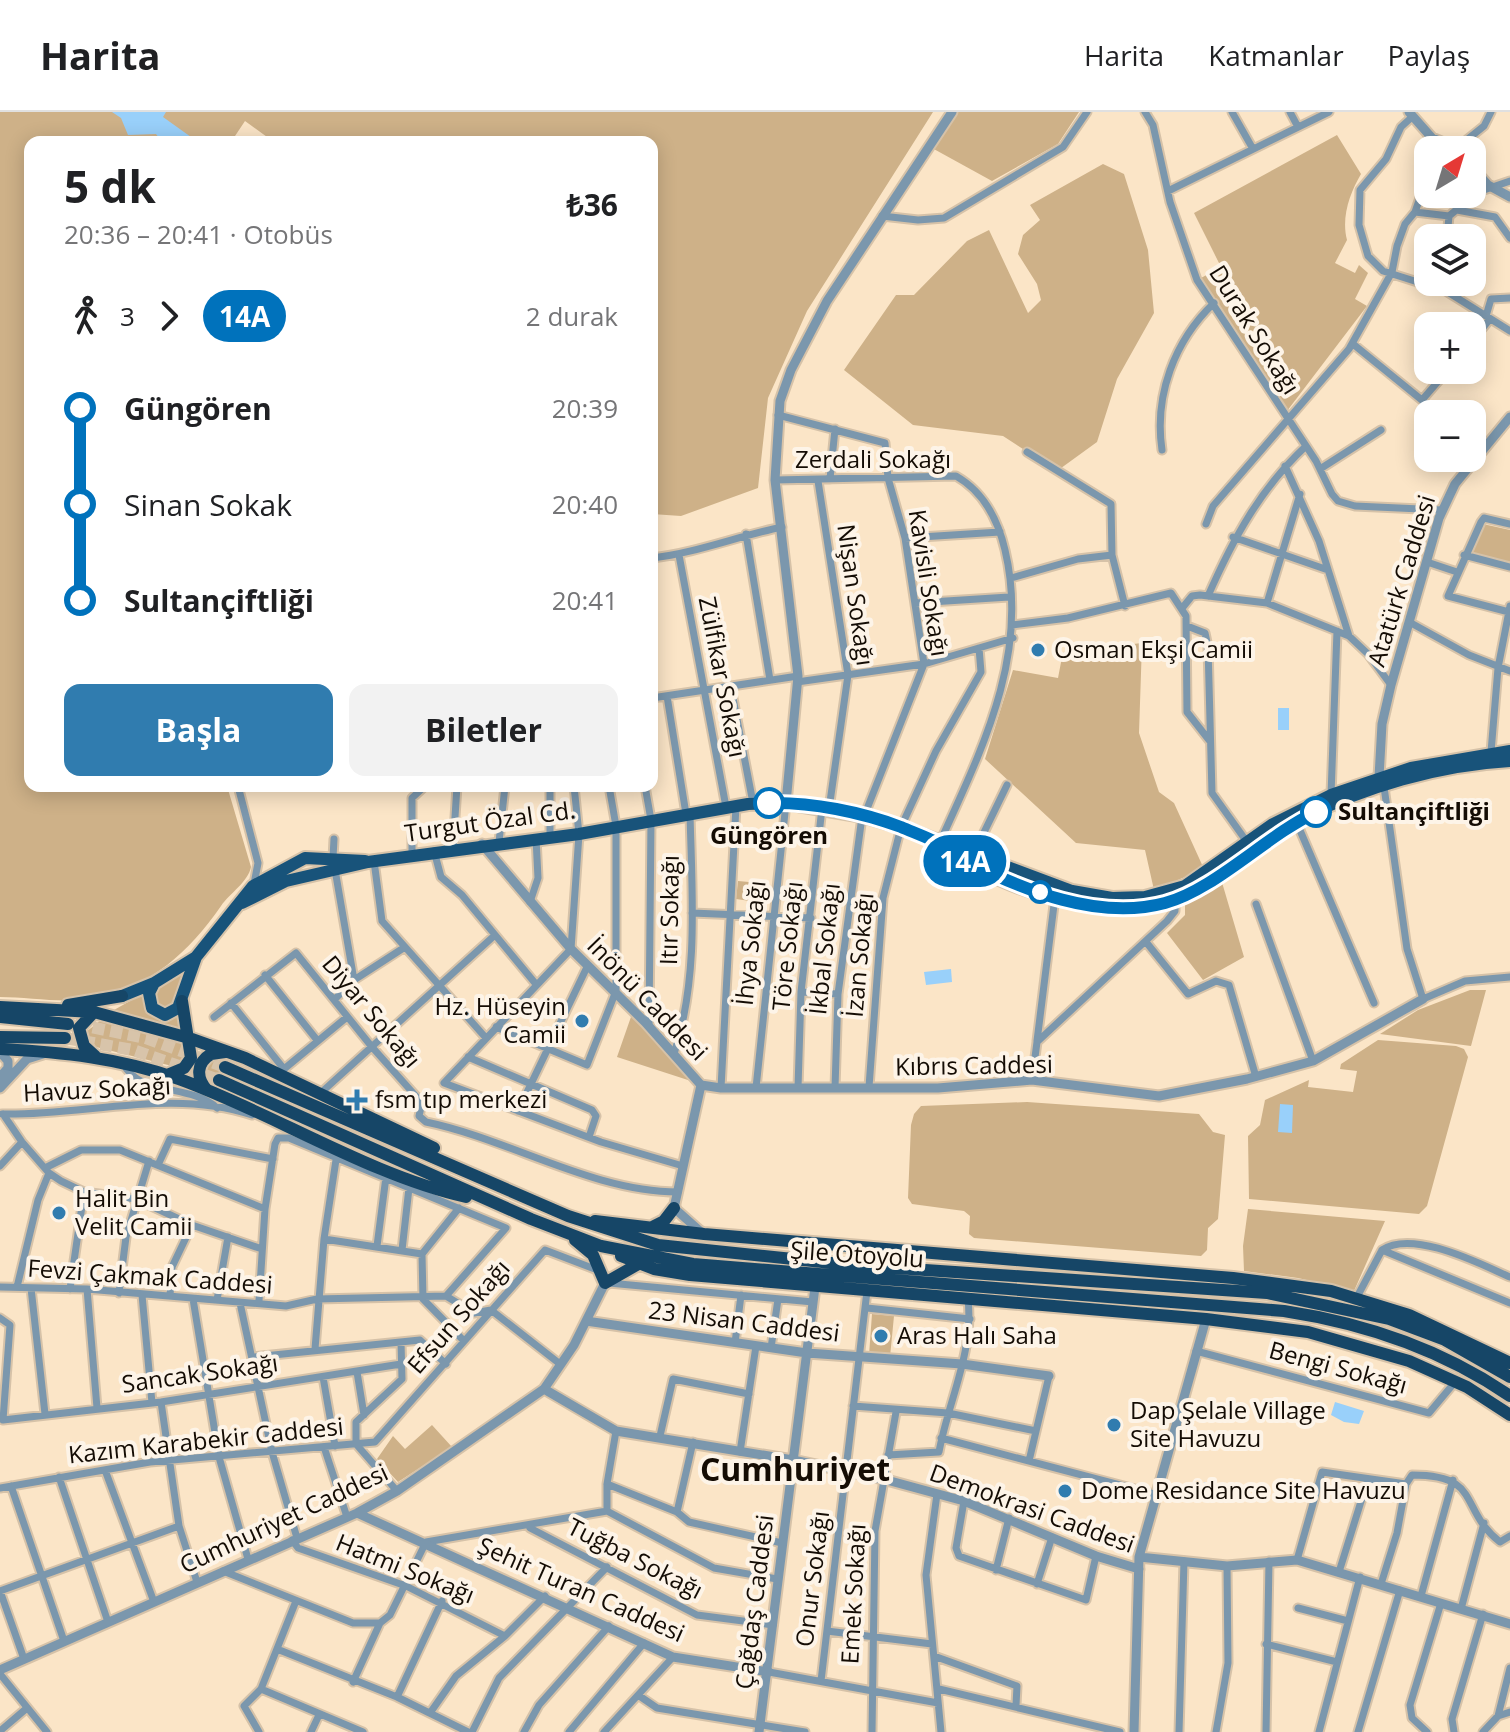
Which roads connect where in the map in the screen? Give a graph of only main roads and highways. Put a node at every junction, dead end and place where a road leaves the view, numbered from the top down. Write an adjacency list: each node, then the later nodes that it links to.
1 (1510, 751): 3 (main road)
2 (1510, 761): 3 (main road)
3 (1382, 782): 4 (main road); 4 (main road)
4 (1250, 845): 7 (main road)
5 (942, 846): 6 (main road, Turgut Özal Cd.); 7 (main road); 7 (main road)
6 (334, 864): 8 (main road, Turgut Özal Cd.); 8 (main road, Turgut Özal Cd.)
7 (1174, 895)
8 (242, 903): 9 (main road, Turgut Özal Cd.)
9 (196, 957): 10 (main road); 12 (main road)
10 (154, 983): 11 (main road); 12 (main road)
11 (122, 996): 14 (highway); 15 (highway)
12 (182, 1001): 20 (highway); 21 (highway)
13 (0, 1007): 14 (highway)
14 (29, 1008): 15 (highway)
15 (94, 1012): 20 (highway); 24 (highway)
16 (0, 1017): 17 (highway)
17 (68, 1024)
18 (0, 1037): 19 (highway)
19 (65, 1038)
20 (189, 1038): 21 (highway); 26 (highway)
21 (221, 1048): 23 (highway)
22 (0, 1051): 24 (highway)
23 (236, 1054): 28 (highway); 29 (highway)
24 (95, 1056): 26 (highway)
25 (225, 1067): 29 (highway, Şile Otoyolu)
26 (167, 1075): 28 (highway)
27 (219, 1080): 30 (highway, Şile Otoyolu)
28 (210, 1093): 30 (highway)
29 (503, 1186): 32 (highway, Şile Otoyolu)
30 (493, 1203): 34 (highway, Şile Otoyolu)
31 (674, 1208): 33 (highway)
32 (568, 1216): 33 (highway); 40 (highway, Şile Otoyolu)
33 (654, 1226): 39 (highway)
34 (559, 1230): 35 (highway, Şile Otoyolu); 37 (highway)
35 (601, 1246): 36 (highway, Şile Otoyolu); 37 (highway)
36 (656, 1259): 37 (highway); 38 (highway, Şile Otoyolu)
37 (638, 1264): 43 (highway)
38 (1420, 1349): 41 (highway, Şile Otoyolu); 42 (highway)
39 (1508, 1357)
40 (1510, 1377)
41 (1510, 1396)
42 (1510, 1405)
43 (1510, 1415)

